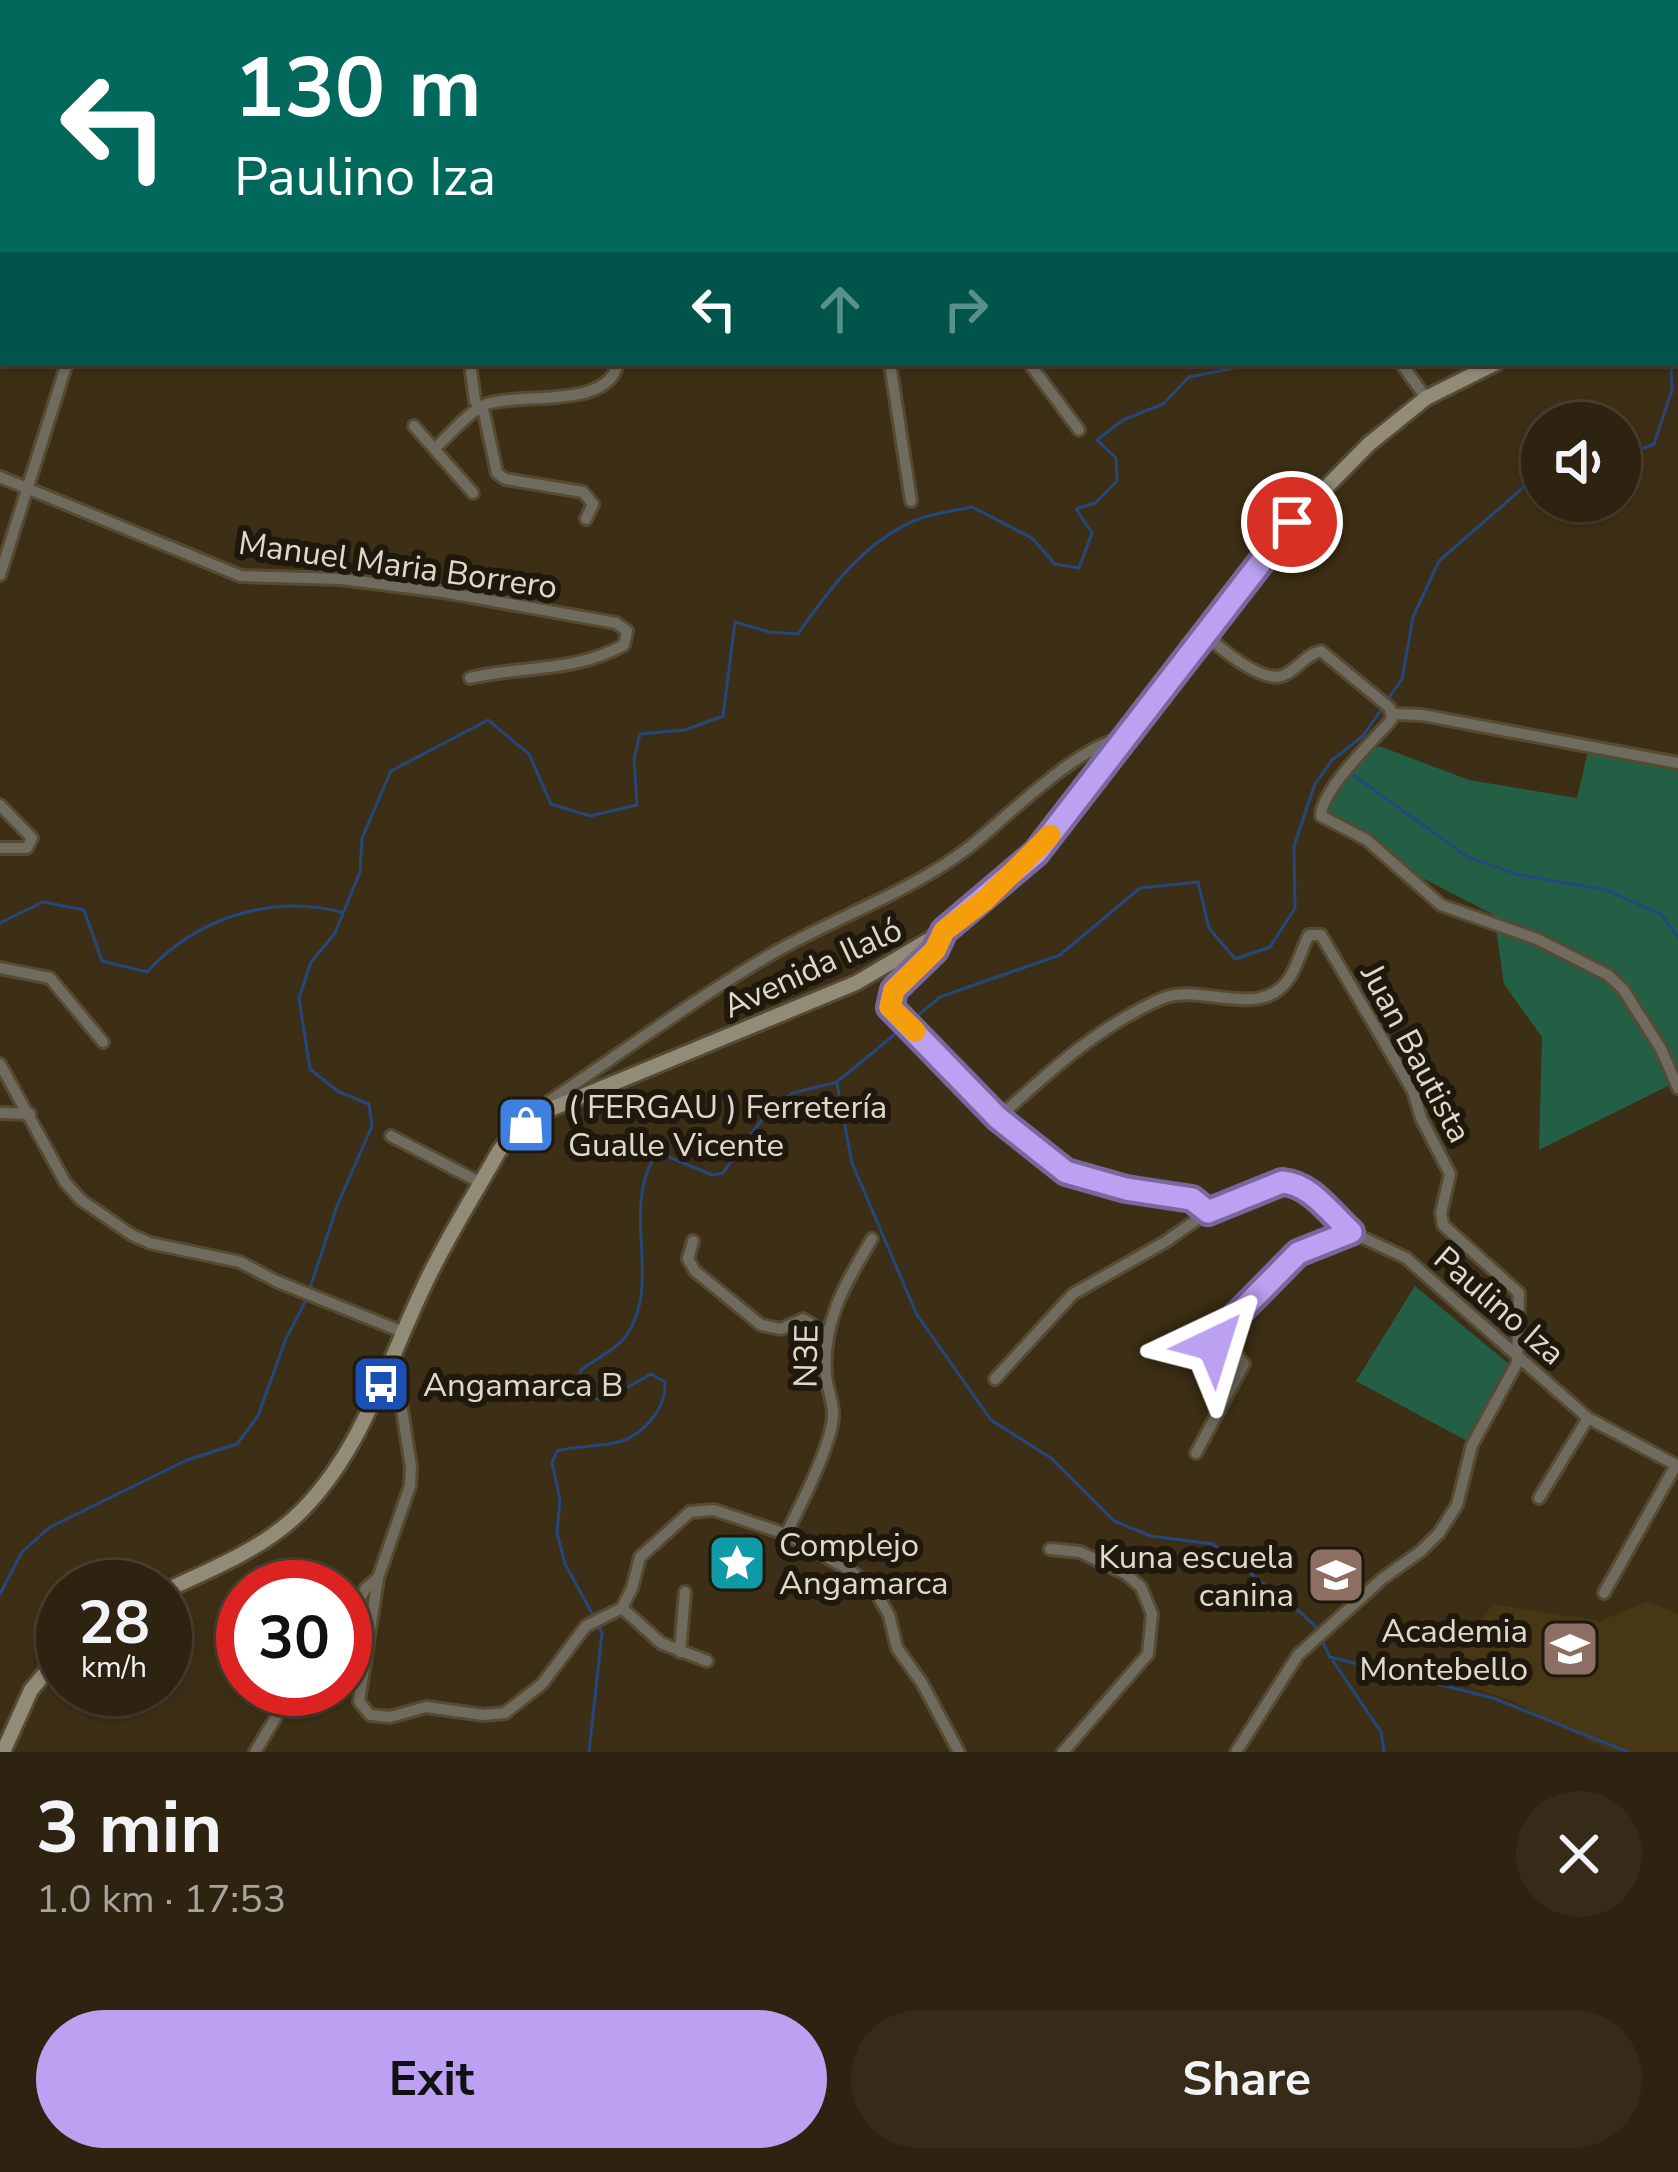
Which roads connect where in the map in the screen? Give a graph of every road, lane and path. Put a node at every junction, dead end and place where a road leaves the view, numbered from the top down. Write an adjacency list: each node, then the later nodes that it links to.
1 (66, 366): 14 (street)
2 (470, 366): 9 (street)
3 (617, 366): 9 (street)
4 (890, 366): 16 (street)
5 (1031, 366): 11 (street)
6 (1403, 366): 8 (street)
7 (1490, 366): 8 (main road, Avenida Ilaló)
8 (1426, 398): 19 (main road, Avenida Ilaló)
9 (481, 406): 12 (street); 17 (street)
10 (414, 426): 12 (street)
11 (1079, 430)
12 (435, 448): 15 (street)
13 (0, 476): 14 (street, Manuel Maria Borrero)
14 (27, 488): 18 (street); 20 (street, Manuel Maria Borrero)
15 (473, 493)
16 (911, 501)
17 (586, 519)
18 (0, 575)
19 (1206, 634): 21 (street); 22 (main road, Avenida Ilaló)
20 (470, 678)
21 (1392, 711): 23 (street); 30 (street)
22 (1126, 739): 26 (main road, Avenida Ilaló); 31 (street)
23 (1678, 763)
24 (0, 806): 25 (street)
25 (0, 848)
26 (944, 931): 31 (main road, Avenida Ilaló); 34 (street)
27 (0, 968): 28 (street)
28 (103, 1042)
29 (0, 1064): 33 (street)
30 (1678, 1088)
31 (547, 1111): 36 (main road, Avenida Ilaló)
32 (0, 1113): 33 (street)
33 (30, 1114): 41 (street)
34 (998, 1118): 37 (street); 43 (street, Juan Bautista)
35 (391, 1136): 36 (street)
36 (481, 1183): 41 (main road, Avenida Ilaló)
37 (1208, 1212): 38 (street, Paulino Iza); 45 (street)
38 (1351, 1232): 43 (street, Paulino Iza); 47 (street)
39 (872, 1239): 42 (street, N3E)
40 (693, 1241): 42 (street)
41 (403, 1332): 44 (main road, Avenida Ilaló)
42 (826, 1333): 50 (street, N3E)
43 (1518, 1357): 46 (street, Paulino Iza); 66 (street, Juan Bautista)
44 (394, 1358): 52 (main road, Avenida Ilaló); 53 (street)
45 (995, 1379)
46 (1588, 1418): 48 (street, Paulino Iza); 49 (street)
47 (1196, 1454)
48 (1677, 1466): 56 (street)
49 (1540, 1498)
50 (786, 1534): 57 (street); 64 (street)
51 (1050, 1549): 65 (street)
52 (192, 1578)
53 (378, 1578): 54 (street); 57 (street)
54 (372, 1583)
55 (685, 1592): 58 (street)
56 (1604, 1593)
57 (622, 1608): 58 (street)
58 (680, 1652): 59 (street)
59 (707, 1661)
60 (36, 1684): 62 (main road)
61 (277, 1716): 63 (street)
62 (3, 1752)
63 (255, 1752)
64 (959, 1752)
65 (1063, 1752)
66 (1235, 1752)

